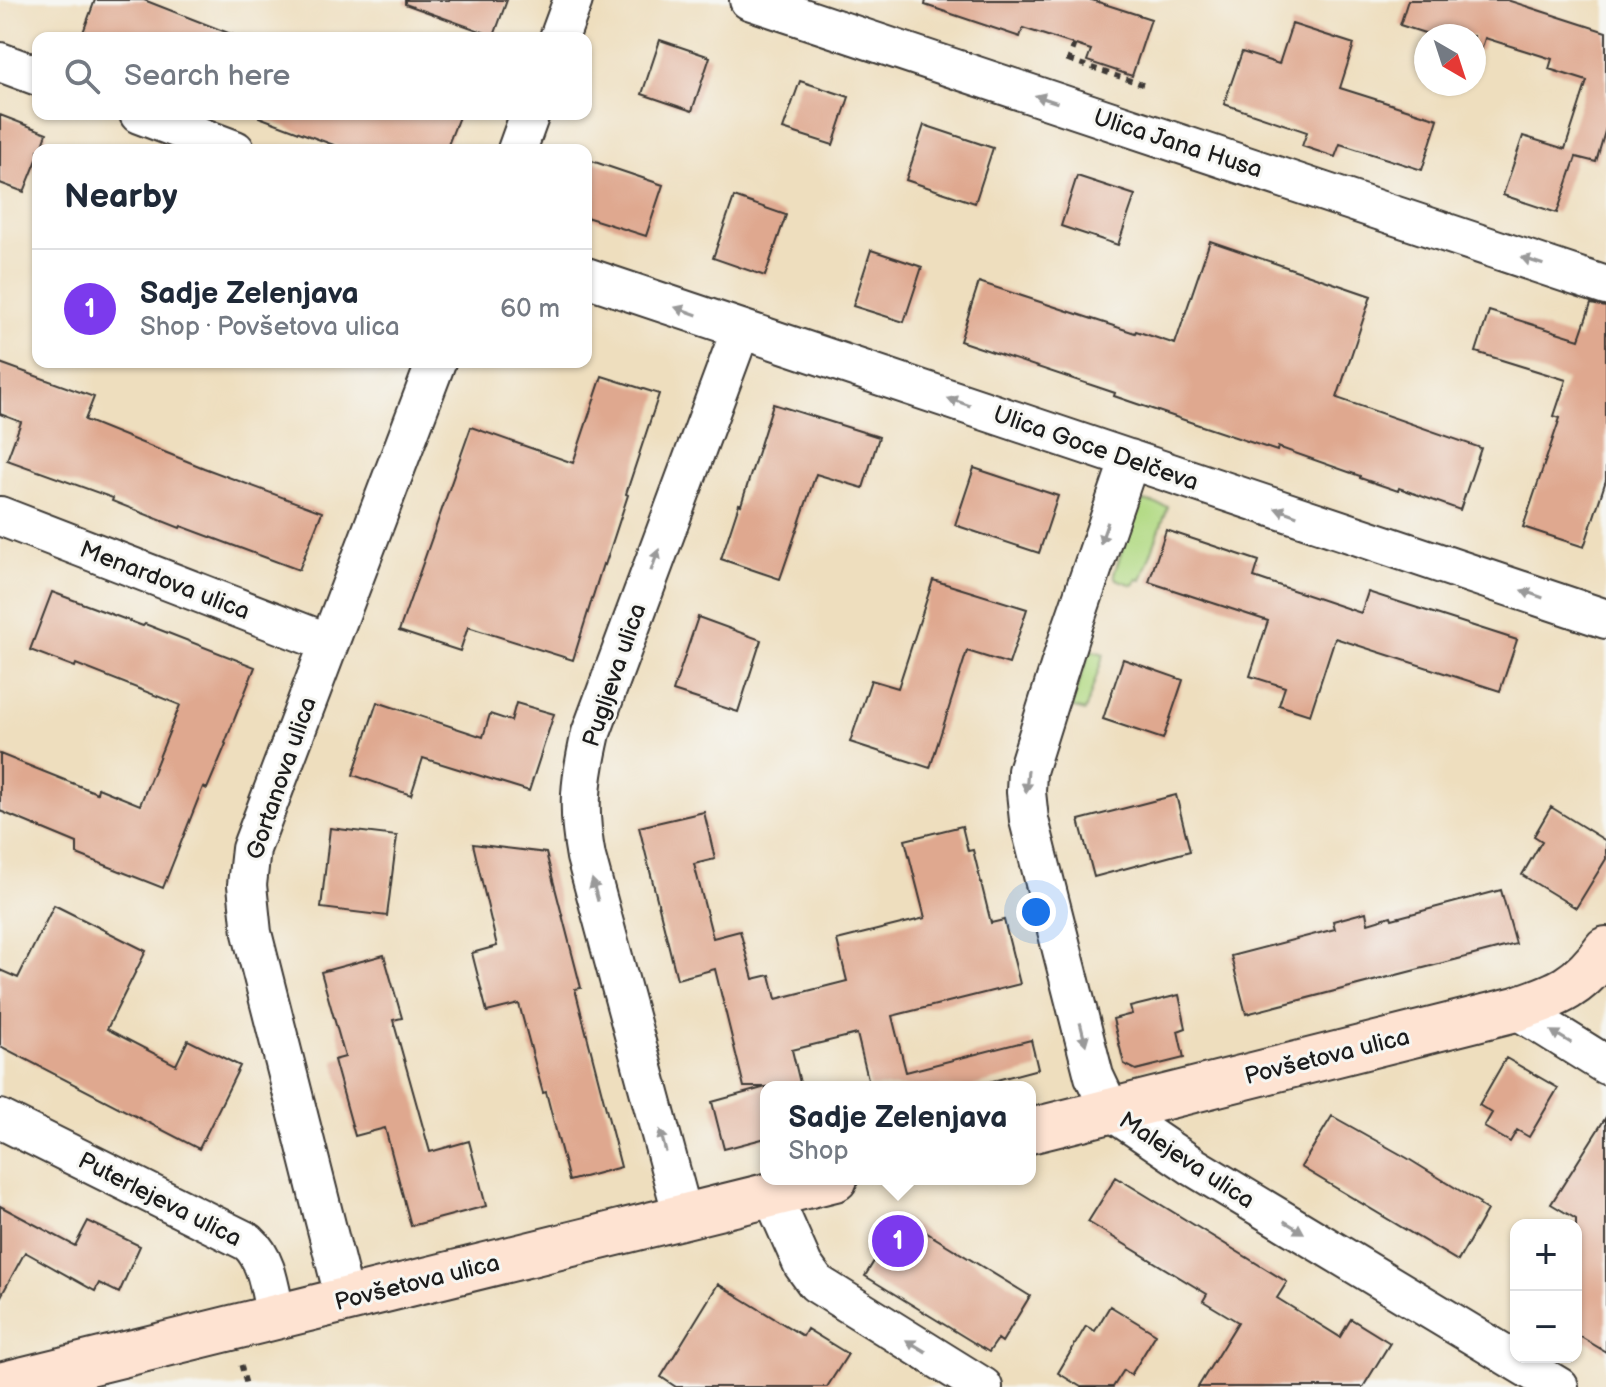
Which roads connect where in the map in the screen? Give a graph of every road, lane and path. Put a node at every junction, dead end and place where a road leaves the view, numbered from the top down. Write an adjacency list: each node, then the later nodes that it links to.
1 (573, 0): 3 (street)
2 (749, 0): 15 (street, Ulica Jana Husa, one-way to 2)
3 (561, 32)
4 (1074, 45): 5 (path)
5 (1069, 60): 7 (path); 9 (path)
6 (0, 62): 8 (street)
7 (1066, 70)
8 (32, 74)
9 (1144, 85)
10 (155, 120): 12 (street)
11 (528, 120): 13 (street)
12 (219, 144)
13 (519, 144)
14 (592, 279): 16 (street, Ulica Goce Delčeva, one-way to 14)
15 (1606, 286)
16 (741, 329): 18 (street, Ulica Goce Delčeva, one-way to 16); 30 (street, Pugljeva ulica, one-way to 16)
17 (434, 368): 21 (street, Gortanova ulica)
18 (1130, 459): 20 (street, Ulica Goce Delčeva, one-way to 18); 25 (street, Malejeva ulica, one-way to 25)
19 (0, 516): 21 (street, Menardova ulica)
20 (1606, 619)
21 (329, 643): 31 (street, Gortanova ulica)
22 (1606, 949): 23 (street, Povšetova ulica)
23 (1516, 1009): 24 (street, one-way to 23); 25 (street, Povšetova ulica)
24 (1606, 1065)
25 (1110, 1110): 27 (street, Povšetova ulica); 35 (street, Malejeva ulica, one-way to 35)
26 (0, 1119): 32 (street, Puterlejeva ulica)
27 (1036, 1129)
28 (811, 1185): 29 (street, Povšetova ulica)
29 (772, 1195): 30 (street, Povšetova ulica); 34 (street, one-way to 29)
30 (683, 1216): 31 (street, Povšetova ulica)
31 (345, 1300): 32 (street, Povšetova ulica)
32 (276, 1317): 33 (street, Povšetova ulica)
33 (0, 1385)
34 (983, 1387)
35 (1559, 1387)

